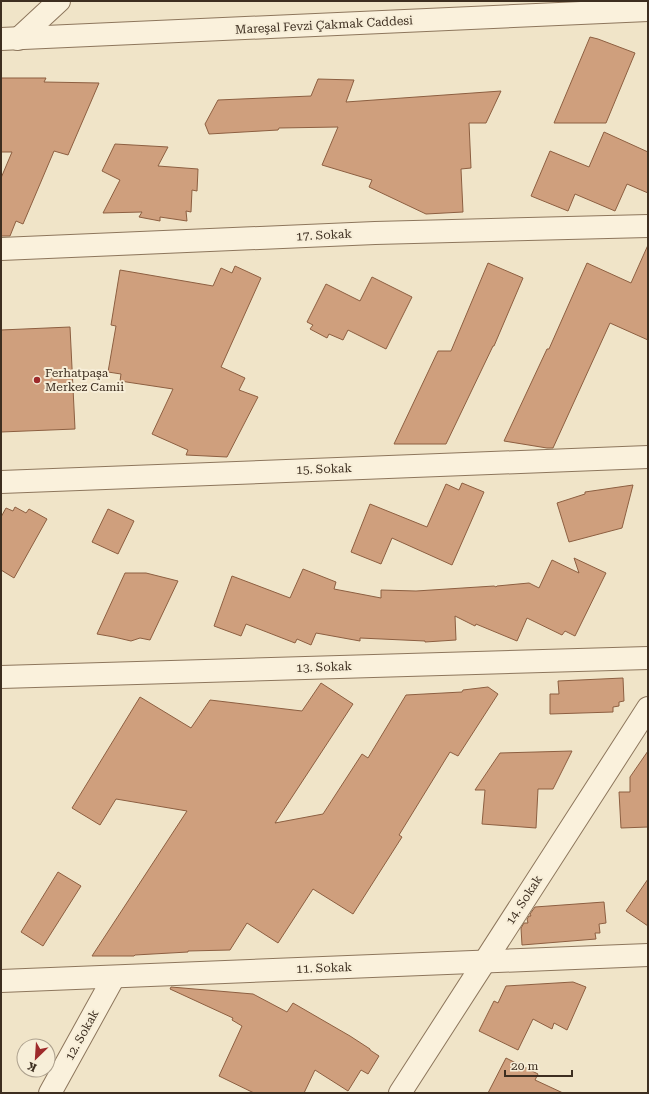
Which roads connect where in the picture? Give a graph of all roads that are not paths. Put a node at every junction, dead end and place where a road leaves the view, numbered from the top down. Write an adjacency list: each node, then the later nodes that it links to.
1 (59, 1): 3 (street)
2 (648, 10): 3 (street, Mareşal Fevzi Çakmak Caddesi)
3 (10, 39)
4 (648, 226): 5 (street, 17. Sokak)
5 (1, 250)
6 (648, 457): 7 (street, 15. Sokak)
7 (1, 482)
8 (648, 658): 9 (street, 13. Sokak)
9 (1, 676)
10 (648, 708): 12 (street, 14. Sokak)
11 (648, 954): 12 (street, 11. Sokak)
12 (485, 961): 13 (street, 11. Sokak); 16 (street, 14. Sokak)
13 (114, 977): 14 (street, 11. Sokak); 15 (street, 12. Sokak)
14 (1, 981)
15 (50, 1093)
16 (400, 1093)

